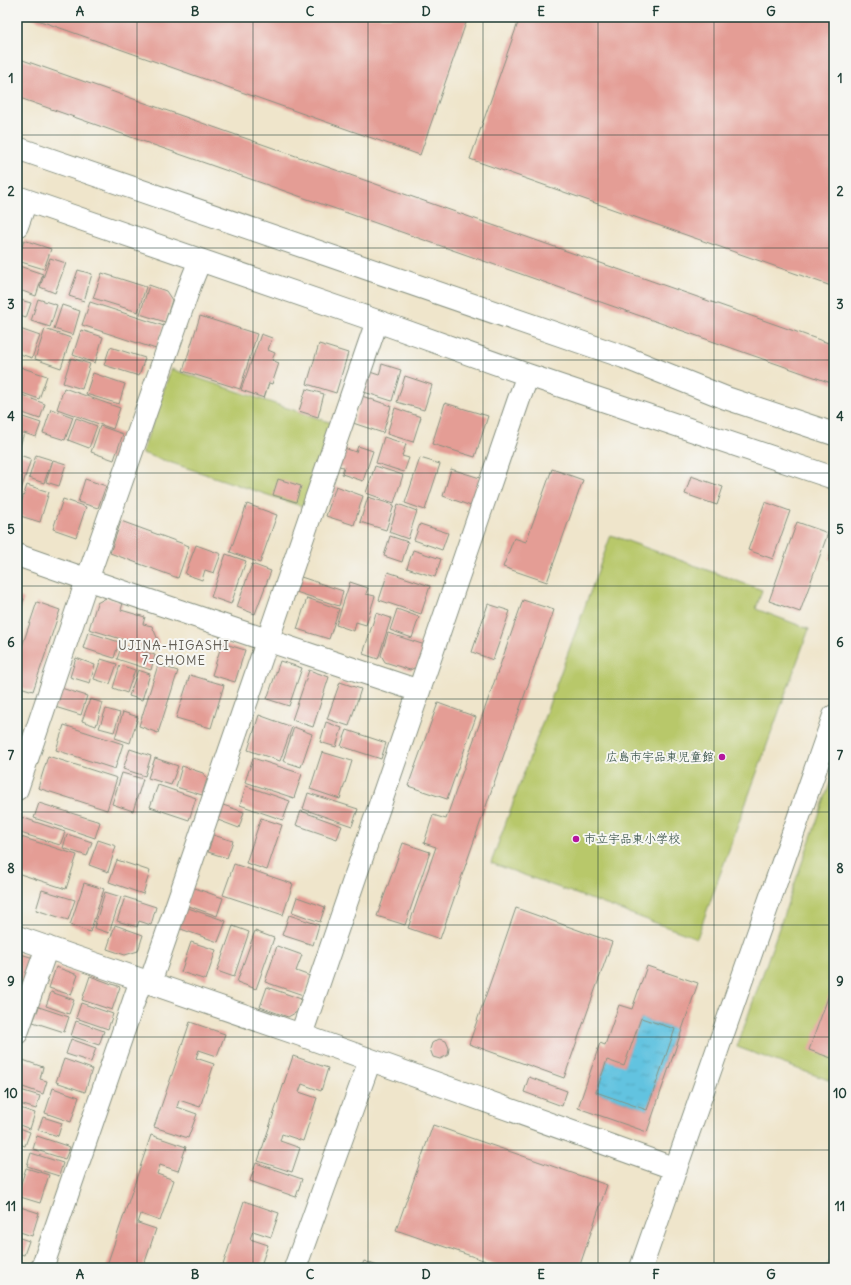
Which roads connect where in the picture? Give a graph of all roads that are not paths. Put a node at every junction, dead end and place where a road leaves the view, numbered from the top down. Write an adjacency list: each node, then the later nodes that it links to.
1 (17, 148): 7 (street)
2 (22, 199): 3 (street); 4 (street)
3 (17, 226)
4 (200, 260): 5 (street); 10 (street)
5 (377, 321): 6 (street); 11 (street)
6 (528, 375): 8 (street); 12 (street)
7 (834, 434)
8 (834, 478)
9 (17, 555): 10 (street)
10 (87, 580): 11 (street); 14 (street)
11 (267, 639): 12 (street); 17 (street)
12 (419, 691): 19 (street)
13 (834, 716): 21 (street)
14 (17, 789)
15 (17, 937): 16 (street)
16 (47, 947): 17 (street); 18 (street)
17 (146, 982): 19 (street); 22 (street)
18 (17, 1033)
19 (301, 1035): 20 (street)
20 (370, 1060): 21 (street); 23 (street)
21 (676, 1169): 24 (street)
22 (42, 1268)
23 (295, 1268)
24 (641, 1268)

